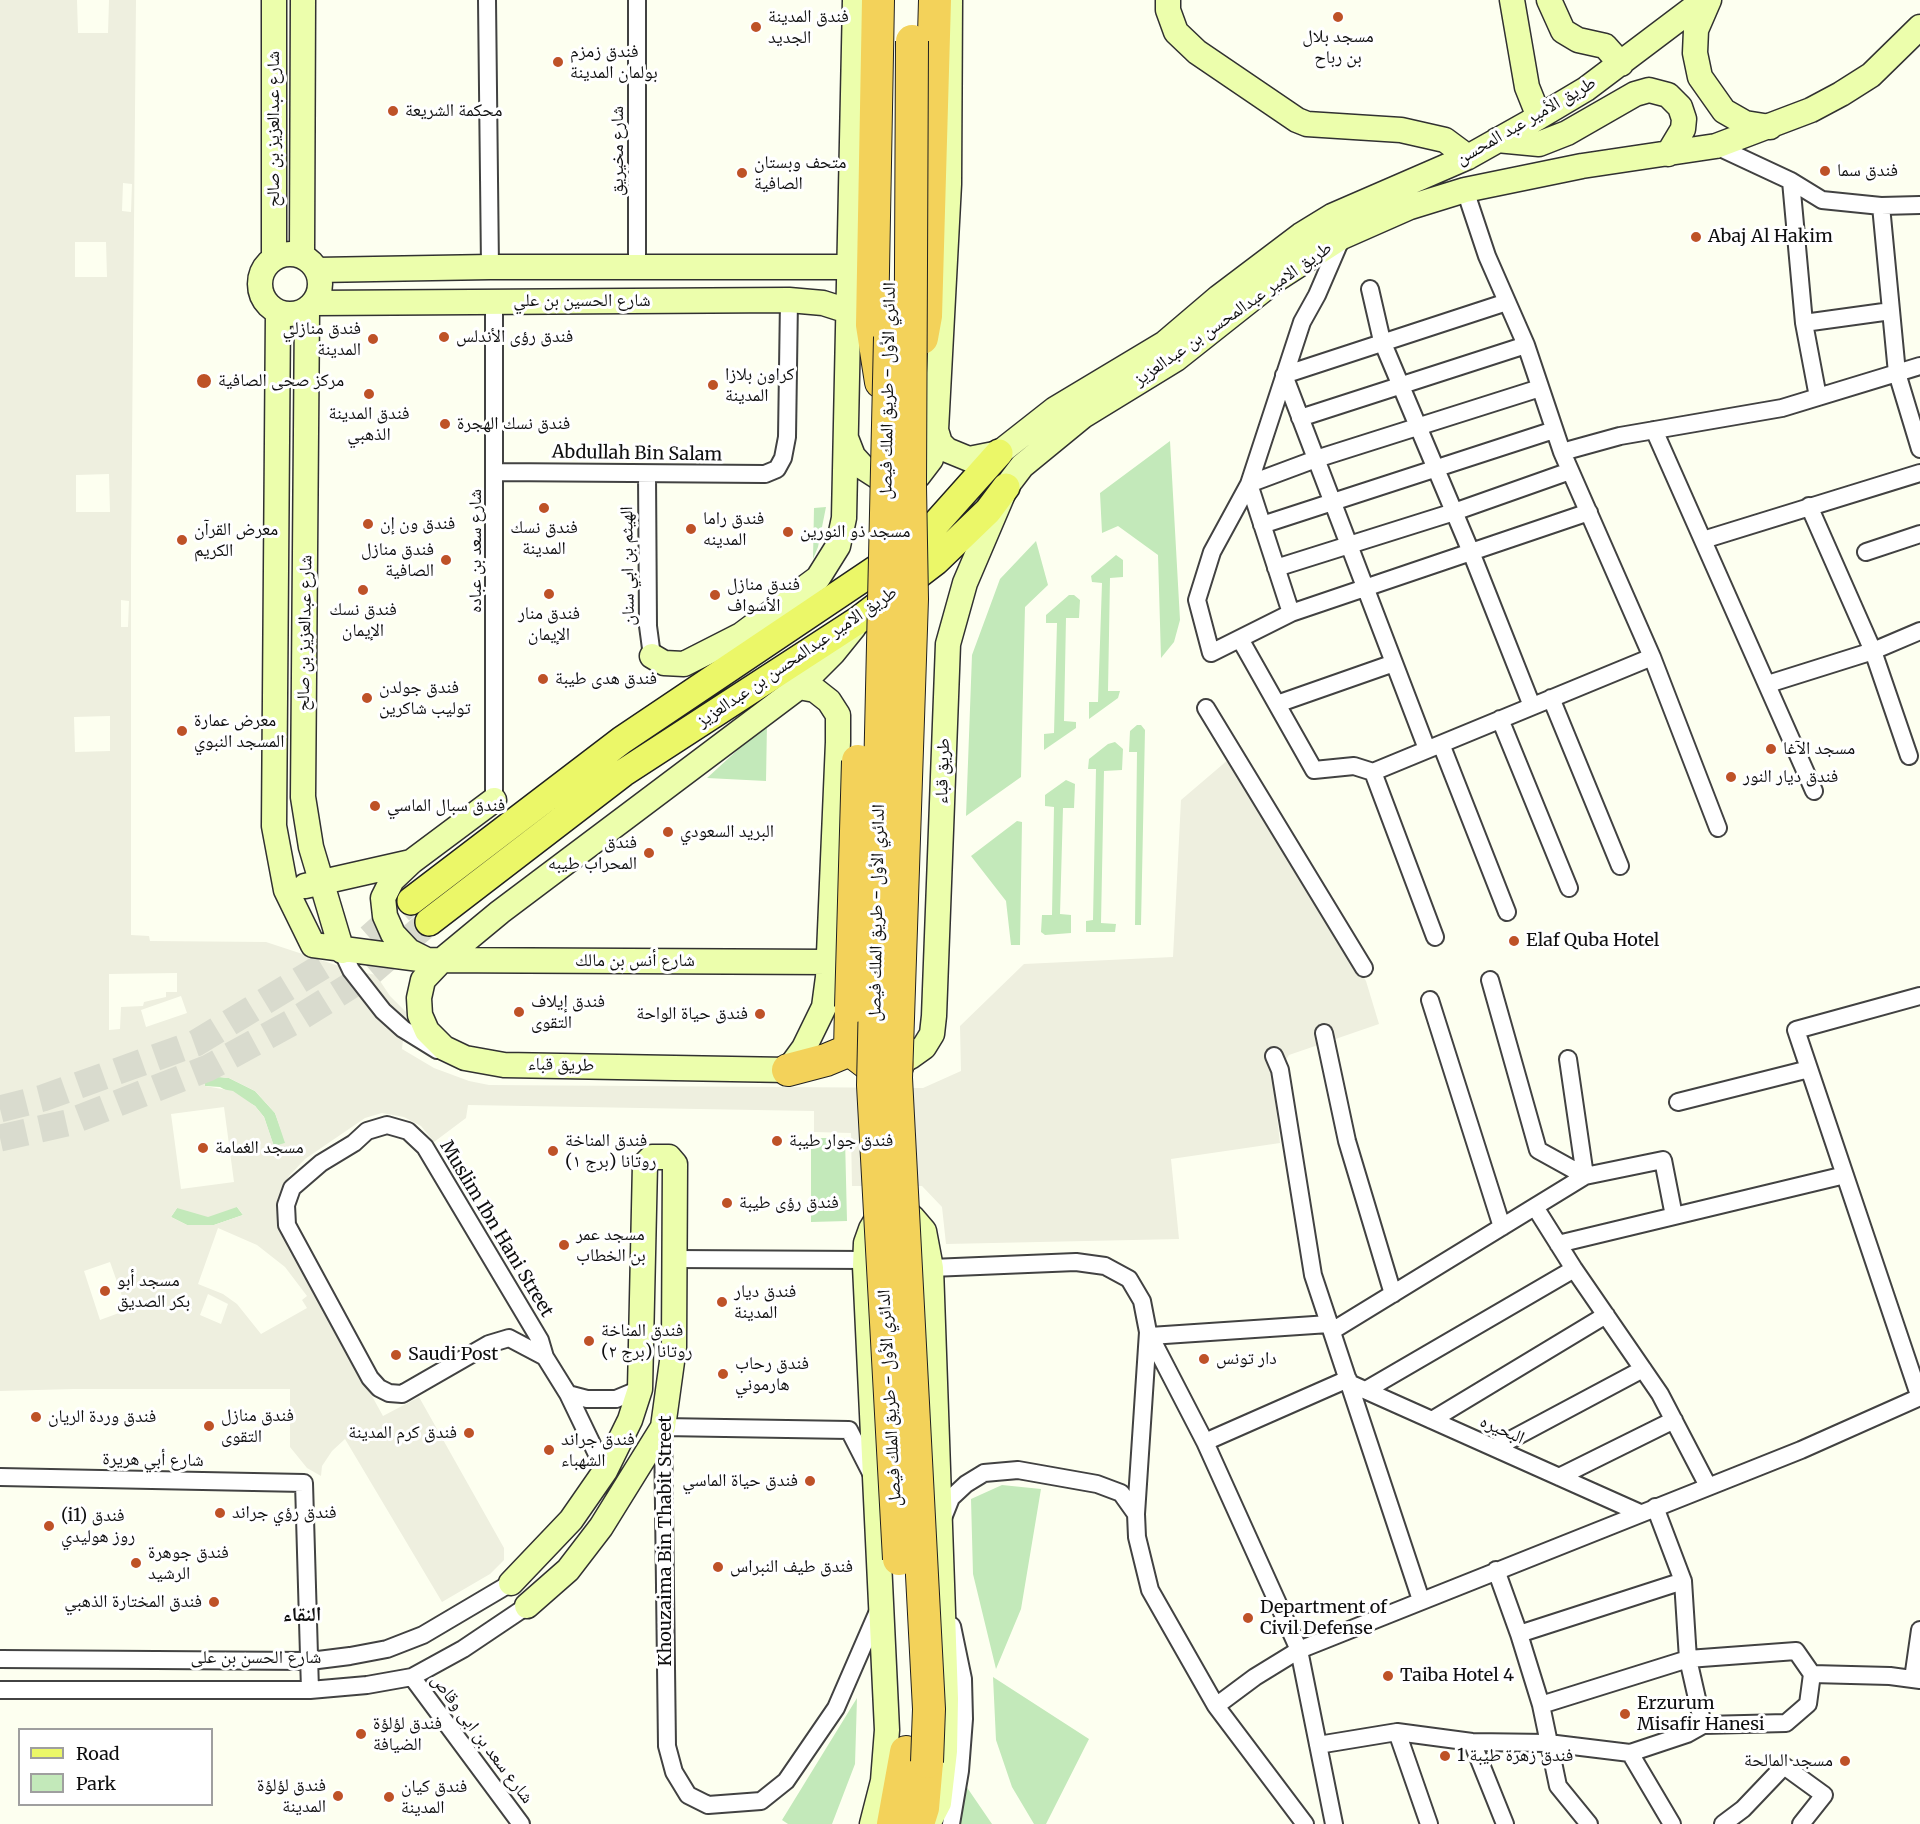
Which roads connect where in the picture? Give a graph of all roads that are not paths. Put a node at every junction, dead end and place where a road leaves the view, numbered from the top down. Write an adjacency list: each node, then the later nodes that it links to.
1 (274, 0): 29 (main road, شارع عبدالعزيز بن صالح)
2 (303, 0): 30 (main road, شارع عبدالعزيز بن صالح)
3 (487, 0): 31 (street)
4 (637, 0): 32 (street, شارع مخيريق)
5 (855, 0): 33 (main road)
6 (878, 0): 53 (highway, bridge)
7 (897, 0): 53 (highway, الدائري الأول - طريق الملك فيصل, bridge)
8 (913, 0): 50 (highway, الدائري الأول - طريق الملك فيصل, bridge)
9 (935, 0): 50 (highway, bridge)
10 (950, 0): 56 (main road)
11 (1168, 0): 23 (main road)
12 (1512, 0): 18 (main road)
13 (1549, 0): 17 (main road)
14 (1704, 0): 17 (main road, طريق الأمير عبد المحسن)
15 (1709, 0): 19 (main road)
16 (1920, 27): 19 (main road)
17 (1621, 64): 18 (main road, طريق الأمير عبد المحسن)
18 (1539, 117): 20 (main road, طريق الأمير عبد المحسن)
19 (1770, 127): 21 (main road)
20 (1497, 140): 22 (main road); 23 (main road, طريق الأمير عبد المحسن)
21 (1716, 146): 22 (main road); 24 (street)
22 (1668, 154): 25 (main road, طريق الامير عبدالمحسن بن عبدالعزيز)
23 (1468, 157): 28 (main road, طريق الأمير عبد المحسن)
24 (1791, 181): 27 (street); 42 (street)
25 (1465, 190): 28 (main road, طريق الامير عبدالمحسن بن عبدالعزيز); 37 (street)
26 (1920, 205): 27 (street)
27 (1881, 206): 40 (street)
28 (1337, 226): 47 (street); 61 (main road, طريق الامير عبدالمحسن بن عبدالعزيز); 69 (main road, طريق الامير عبدالمحسن بن عبدالعزيز)
29 (274, 258): 30 (main road); 41 (main road, شارع عبدالعزيز بن صالح)
30 (310, 263): 31 (main road, شارع الحسين بن علي); 38 (main road, شارع عبدالعزيز بن صالح)
31 (490, 267): 32 (main road, شارع الحسين بن علي)
32 (637, 267): 33 (main road, شارع الحسين بن علي)
33 (848, 267): 39 (main road)
34 (1370, 289): 43 (street)
35 (789, 300): 36 (main road, شارع الحسين بن علي); 39 (main road, شارع الحسين بن علي); 67 (street, Abdullah Bin Salam)
36 (494, 302): 38 (main road, شارع الحسين بن علي); 65 (street, شارع سعد بن عباده)
37 (1507, 302): 43 (street); 44 (street)
38 (310, 306): 41 (main road); 110 (main road, شارع عبدالعزيز بن صالح)
39 (848, 311): 54 (main road)
40 (1891, 311): 42 (street); 46 (street)
41 (278, 312): 112 (main road, شارع عبدالعزيز بن صالح)
42 (1804, 323): 51 (street)
43 (1382, 341): 47 (street); 48 (street)
44 (1526, 345): 48 (street); 49 (street)
45 (1920, 366): 46 (street)
46 (1897, 373): 51 (street); 59 (street)
47 (1284, 375): 52 (street); 68 (street)
48 (1401, 387): 52 (street); 55 (street)
49 (1540, 388): 55 (street); 57 (street)
50 (910, 392): 84 (highway, الدائري الأول - طريق الملك فيصل, bridge)
51 (1818, 397): 58 (street)
52 (1300, 418): 62 (street)
53 (888, 420): 82 (highway, الدائري الأول - طريق الملك فيصل, bridge)
54 (844, 424): 56 (main road); 81 (main road)
55 (1418, 427): 62 (street); 63 (street)
56 (936, 430): 61 (main road)
57 (1554, 430): 60 (street); 63 (street)
58 (1654, 430): 60 (street); 76 (street)
59 (1920, 449)
60 (1562, 452): 64 (street)
61 (999, 453): 87 (main road, طريق الامير عبدالمحسن بن عبدالعزيز)
62 (1316, 459): 68 (street); 70 (street)
63 (1436, 470): 70 (street); 72 (street)
64 (1570, 471): 72 (street); 73 (street)
65 (496, 472): 67 (street, Abdullah Bin Salam); 106 (street, شارع سعد بن عباده)
66 (1920, 473): 71 (street)
67 (647, 474): 92 (street, الهيثم بن ابي سنان)
68 (1249, 484): 74 (street); 90 (street)
69 (1006, 487): 86 (main road, طريق الامير عبدالمحسن بن عبدالعزيز); 129 (main road, طريق قباء)
70 (1332, 502): 74 (street); 77 (street)
71 (1809, 506): 76 (street); 91 (street)
72 (1454, 512): 77 (street); 78 (street)
73 (1588, 512): 78 (street); 93 (street)
74 (1262, 525): 80 (street)
75 (1920, 534): 79 (street)
76 (1703, 540): 95 (street)
77 (1349, 546): 80 (street); 83 (street)
78 (1471, 552): 83 (street); 99 (street)
79 (1866, 552)
80 (1276, 568): 85 (street)
81 (818, 578): 87 (main road); 88 (main road)
82 (884, 587): 126 (highway, bridge); 194 (highway, الدائري الأول - طريق الملك فيصل, bridge)
83 (1366, 589): 85 (street); 94 (street)
84 (912, 600): 129 (highway); 194 (highway, الدائري الأول - طريق الملك فيصل, bridge)
85 (1291, 613): 90 (street)
86 (860, 619): 96 (main road); 115 (main road, طريق الامير عبدالمحسن بن عبدالعزيز)
87 (796, 625): 88 (main road); 113 (main road, طريق الامير عبدالمحسن بن عبدالعزيز)
88 (747, 631): 92 (main road)
89 (1920, 631): 91 (street)
90 (1240, 639): 98 (street)
91 (1873, 651): 95 (street); 103 (street)
92 (652, 656)
93 (1652, 657): 97 (street); 107 (street)
94 (1394, 663): 98 (street); 102 (street)
95 (1768, 684): 105 (street)
96 (799, 687): 119 (main road); 120 (main road)
97 (1551, 698): 99 (street); 109 (street)
98 (1277, 704): 104 (street)
99 (1532, 706): 101 (street)
100 (1206, 708): 121 (street)
101 (1500, 719): 102 (street); 111 (street)
102 (1434, 746): 104 (street); 114 (street)
103 (1909, 756)
104 (1373, 772): 116 (street)
105 (1814, 791)
106 (494, 800): 108 (main road)
107 (1718, 828)
108 (411, 862): 110 (main road); 119 (main road)
109 (1620, 866)
110 (321, 882): 112 (main road); 118 (main road, شارع عبدالعزيز بن صالح)
111 (1569, 888)
112 (286, 890): 117 (main road, شارع عبدالعزيز بن صالح)
113 (411, 901)
114 (1507, 912)
115 (429, 922)
116 (1435, 937)
117 (314, 945): 118 (main road, شارع أنس بن مالك)
118 (342, 951): 119 (main road, شارع أنس بن مالك); 127 (street)
119 (434, 960): 120 (main road, شارع أنس بن مالك); 127 (main road)
120 (829, 962): 132 (main road)
121 (1364, 968)
122 (1490, 980): 135 (street)
123 (1920, 996): 131 (street)
124 (1430, 1000): 138 (street)
125 (1324, 1033): 144 (street)
126 (850, 1050): 129 (highway); 132 (highway)
127 (454, 1053): 132 (main road, طريق قباء)
128 (1274, 1056): 146 (street)
129 (910, 1057)
130 (1568, 1059): 135 (street)
131 (1809, 1069): 133 (street); 134 (street)
132 (788, 1070)
133 (1678, 1102)
134 (1845, 1175): 137 (street); 154 (street)
135 (1585, 1176): 136 (street); 137 (street)
136 (1535, 1207): 138 (street); 139 (street)
137 (1674, 1216): 139 (street)
138 (1502, 1227): 144 (street)
139 (1558, 1244): 143 (street)
140 (674, 1259): 141 (street); 151 (main road, Khouzaima Bin Thabit Street); 157 (main road, Khouzaima Bin Thabit Street)
141 (856, 1260): 142 (main road); 163 (main road)
142 (931, 1268): 147 (street); 167 (main road)
143 (1574, 1269): 145 (street); 152 (street)
144 (1393, 1294): 146 (street)
145 (1606, 1315): 149 (street); 155 (street)
146 (1330, 1328): 147 (street); 150 (street)
147 (1149, 1334): 158 (street); 166 (street)
148 (545, 1358): 148 (street, Muslim Ibn Hani Street); 153 (street, Muslim Ibn Hani Street)
149 (1643, 1369): 156 (street); 159 (street)
150 (1348, 1381): 152 (street, البحيره); 158 (street); 172 (street)
151 (640, 1389): 153 (street); 160 (main road, شارع الحسن بن على)
152 (1366, 1390): 155 (street, البحيره)
153 (568, 1395): 160 (street, Muslim Ibn Hani Street)
154 (1920, 1398): 164 (street)
155 (1432, 1420): 159 (street, البحيره)
156 (1674, 1420): 162 (street); 164 (street)
157 (663, 1427): 163 (street); 173 (main road, شارع الحسن بن على); 174 (street, Khouzaima Bin Thabit Street)
158 (1205, 1442): 177 (street)
159 (1495, 1448): 162 (street, البحيره)
160 (605, 1471): 170 (main road, شارع الحسن بن على)
161 (0, 1477): 180 (street, شارع أبي هريرة)
162 (1559, 1477): 165 (street, البحيره)
163 (876, 1481): 174 (main road)
164 (1708, 1486): 165 (street)
165 (1647, 1510): 168 (street); 169 (street)
166 (1136, 1514): 167 (street); 187 (street)
167 (941, 1522): 171 (main road)
168 (1496, 1570): 172 (street); 176 (street)
169 (1683, 1581): 176 (street); 179 (street)
170 (511, 1583): 180 (street, شارع الحسن بن على)
171 (944, 1585): 196 (main road); 201 (street)
172 (1421, 1600): 177 (street)
173 (527, 1606): 182 (street, شارع الحسن بن على)
174 (880, 1606): 195 (main road)
175 (1920, 1630): 183 (street)
176 (1519, 1634): 186 (street)
177 (1299, 1650): 187 (street); 192 (street)
178 (0, 1659): 180 (street, شارع الحسن بن على)
179 (1688, 1659): 181 (street); 186 (street); 188 (street)
180 (310, 1661): 185 (street)
181 (1812, 1674): 183 (street); 188 (street)
182 (412, 1677): 185 (street, شارع الحسن بن على); 197 (street, شارع سعد بن ابى وقاص)
183 (1917, 1679)
184 (0, 1690): 185 (street, شارع الحسن بن على)
185 (310, 1690)
186 (1541, 1705): 191 (street)
187 (1216, 1706): 202 (street)
188 (1703, 1725): 193 (street)
189 (1397, 1732): 190 (street); 192 (street); 204 (street)
190 (1472, 1742): 191 (street); 205 (street)
191 (1548, 1743): 193 (street); 206 (street)
192 (1318, 1745): 203 (street)
193 (1630, 1753): 207 (street)
194 (916, 1757): 196 (highway, الدائري الأول - طريق الملك فيصل); 199 (highway, الدائري الأول - طريق الملك فيصل)
195 (883, 1781): 198 (main road); 199 (main road)
196 (930, 1817): 200 (main road)
197 (521, 1824)
198 (872, 1824)
199 (891, 1824)
200 (928, 1824)
201 (951, 1824)
202 (1305, 1824)
203 (1334, 1824)
204 (1429, 1824)
205 (1505, 1824)
206 (1589, 1824)
207 (1672, 1824)
208 (1723, 1824): 209 (street)
209 (1801, 1824)

